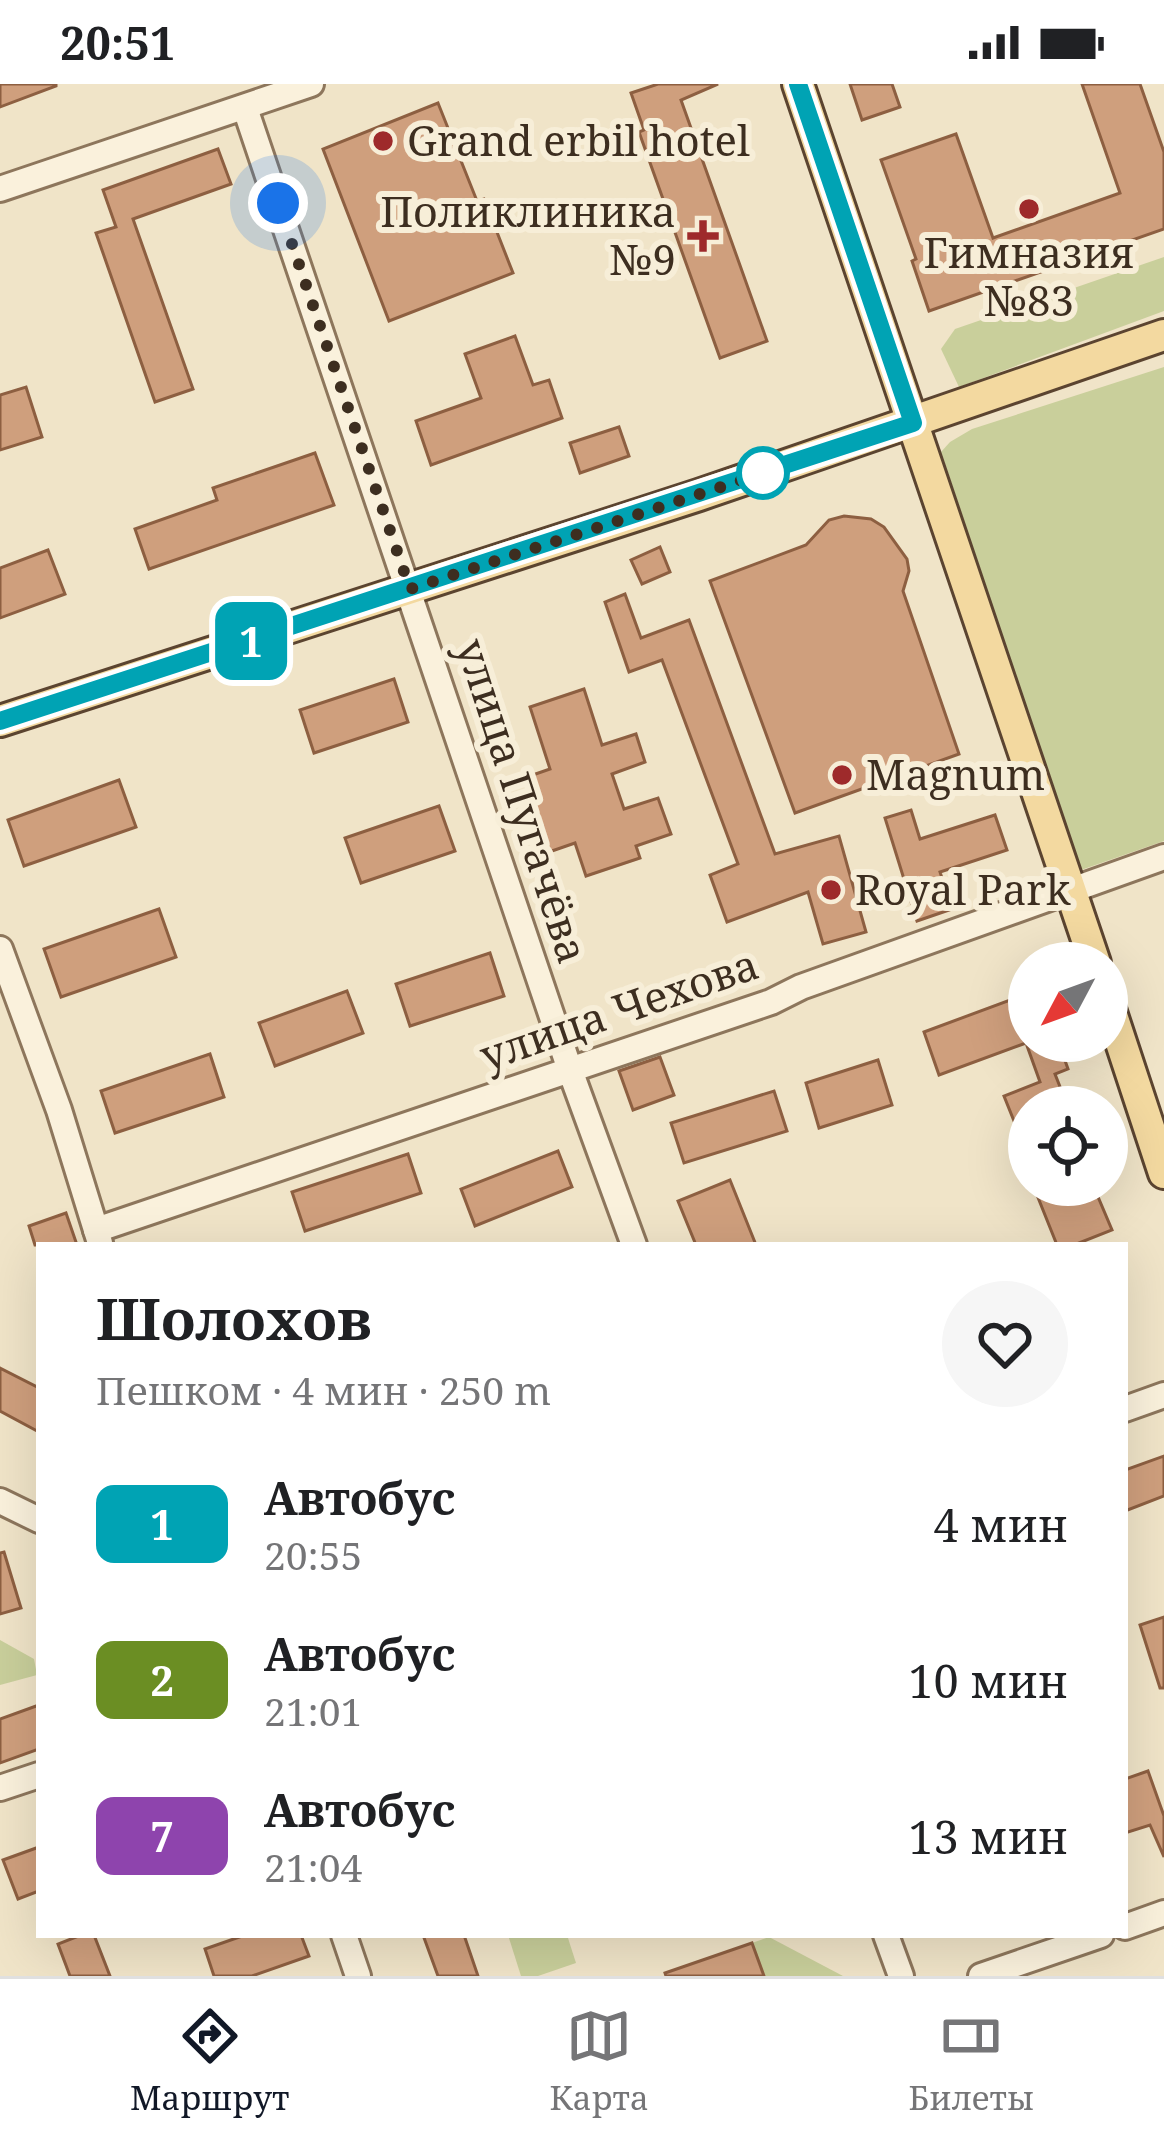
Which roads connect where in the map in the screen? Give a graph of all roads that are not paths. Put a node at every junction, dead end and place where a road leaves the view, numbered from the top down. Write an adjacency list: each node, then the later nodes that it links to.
1 (311, 84): 3 (street)
2 (798, 84): 6 (main road)
3 (244, 108): 4 (street); 7 (street, улица Пугачёва)
4 (0, 189)
5 (1164, 335): 6 (main road)
6 (902, 426): 7 (main road); 10 (main road)
7 (410, 589): 8 (main road); 14 (street, улица Пугачёва)
8 (0, 721)
9 (1164, 856): 10 (street, улица Чехова)
10 (1070, 889): 11 (main road); 14 (street, улица Чехова)
11 (1088, 942)
12 (0, 949): 16 (street)
13 (1127, 1062): 15 (main road)
14 (570, 1070): 16 (street, улица Чехова); 17 (street, улица Пугачёва)
15 (1164, 1173)
16 (99, 1237)
17 (633, 1242)
18 (1164, 1395): 19 (street)
19 (1128, 1408)
20 (0, 1501): 21 (street)
21 (36, 1519)
22 (36, 1776): 23 (street)
23 (0, 1788)
24 (1164, 1913): 25 (street)
25 (1128, 1926)
26 (345, 1938): 29 (street)
27 (887, 1938): 30 (street)
28 (1092, 1938): 31 (street)
29 (358, 1976)
30 (901, 1976)
31 (981, 1976)

